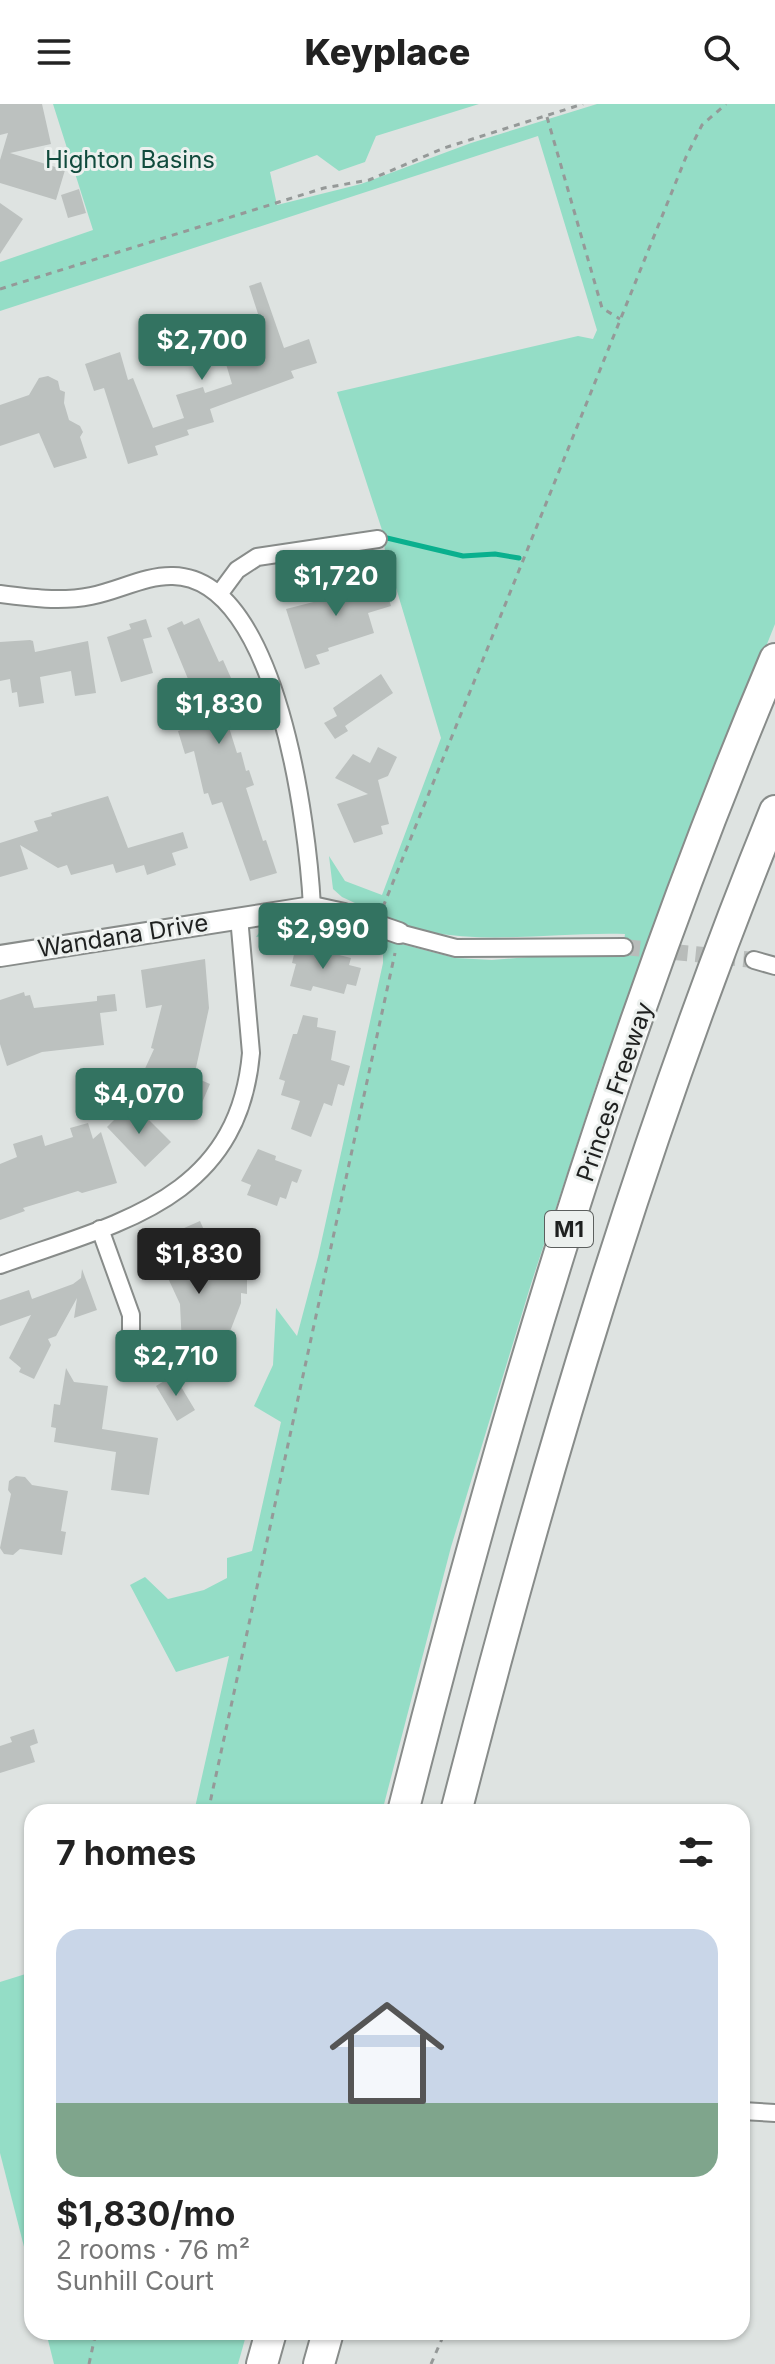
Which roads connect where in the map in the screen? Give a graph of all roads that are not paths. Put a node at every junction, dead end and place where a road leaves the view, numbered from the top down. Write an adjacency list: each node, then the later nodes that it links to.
1 (378, 539): 2 (street)
2 (220, 593): 3 (street); 6 (street)
3 (0, 594)
4 (775, 659): 16 (highway, Princes Freeway / M1)
5 (775, 811): 17 (highway, Princes Freeway / M1)
6 (312, 907): 7 (street, Wandana Drive); 8 (street, Wandana Drive)
7 (239, 917): 10 (street, Wandana Drive); 13 (street)
8 (399, 933): 9 (street, Wandana Drive)
9 (624, 947)
10 (0, 956)
11 (754, 960): 12 (street)
12 (775, 966)
13 (100, 1229): 14 (street); 15 (street)
14 (0, 1265)
15 (131, 1346)
16 (405, 1804)
17 (458, 1804)
18 (750, 2111): 19 (street)
19 (775, 2113)
20 (269, 2340): 22 (highway)
21 (326, 2340): 23 (highway)
22 (262, 2364)
23 (319, 2364)

